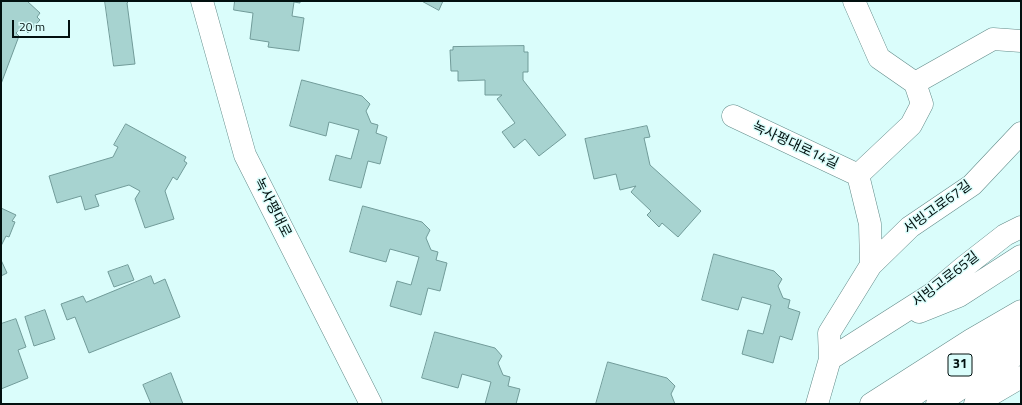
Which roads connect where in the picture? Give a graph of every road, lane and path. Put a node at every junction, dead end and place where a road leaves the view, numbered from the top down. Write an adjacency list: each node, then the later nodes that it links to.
1 (202, 1): 16 (street, 녹사평대로)
2 (854, 1): 4 (street)
3 (1021, 41): 4 (street)
4 (915, 83): 7 (street)
5 (733, 116): 7 (street, 녹사평대로14길)
6 (1021, 133): 10 (street, 서빙고로67길)
7 (858, 176): 10 (street)
8 (1021, 227): 14 (street, 서빙고로65길)
9 (1021, 256): 14 (street)
10 (871, 265): 14 (street)
11 (1021, 311): 18 (street)
12 (1021, 329): 19 (street, 31)
13 (1021, 352): 20 (street, 31)
14 (834, 356): 17 (street)
15 (1021, 377): 21 (street)
16 (371, 404)
17 (817, 404)
18 (871, 404)
19 (902, 404)
20 (937, 404)
21 (975, 404)

